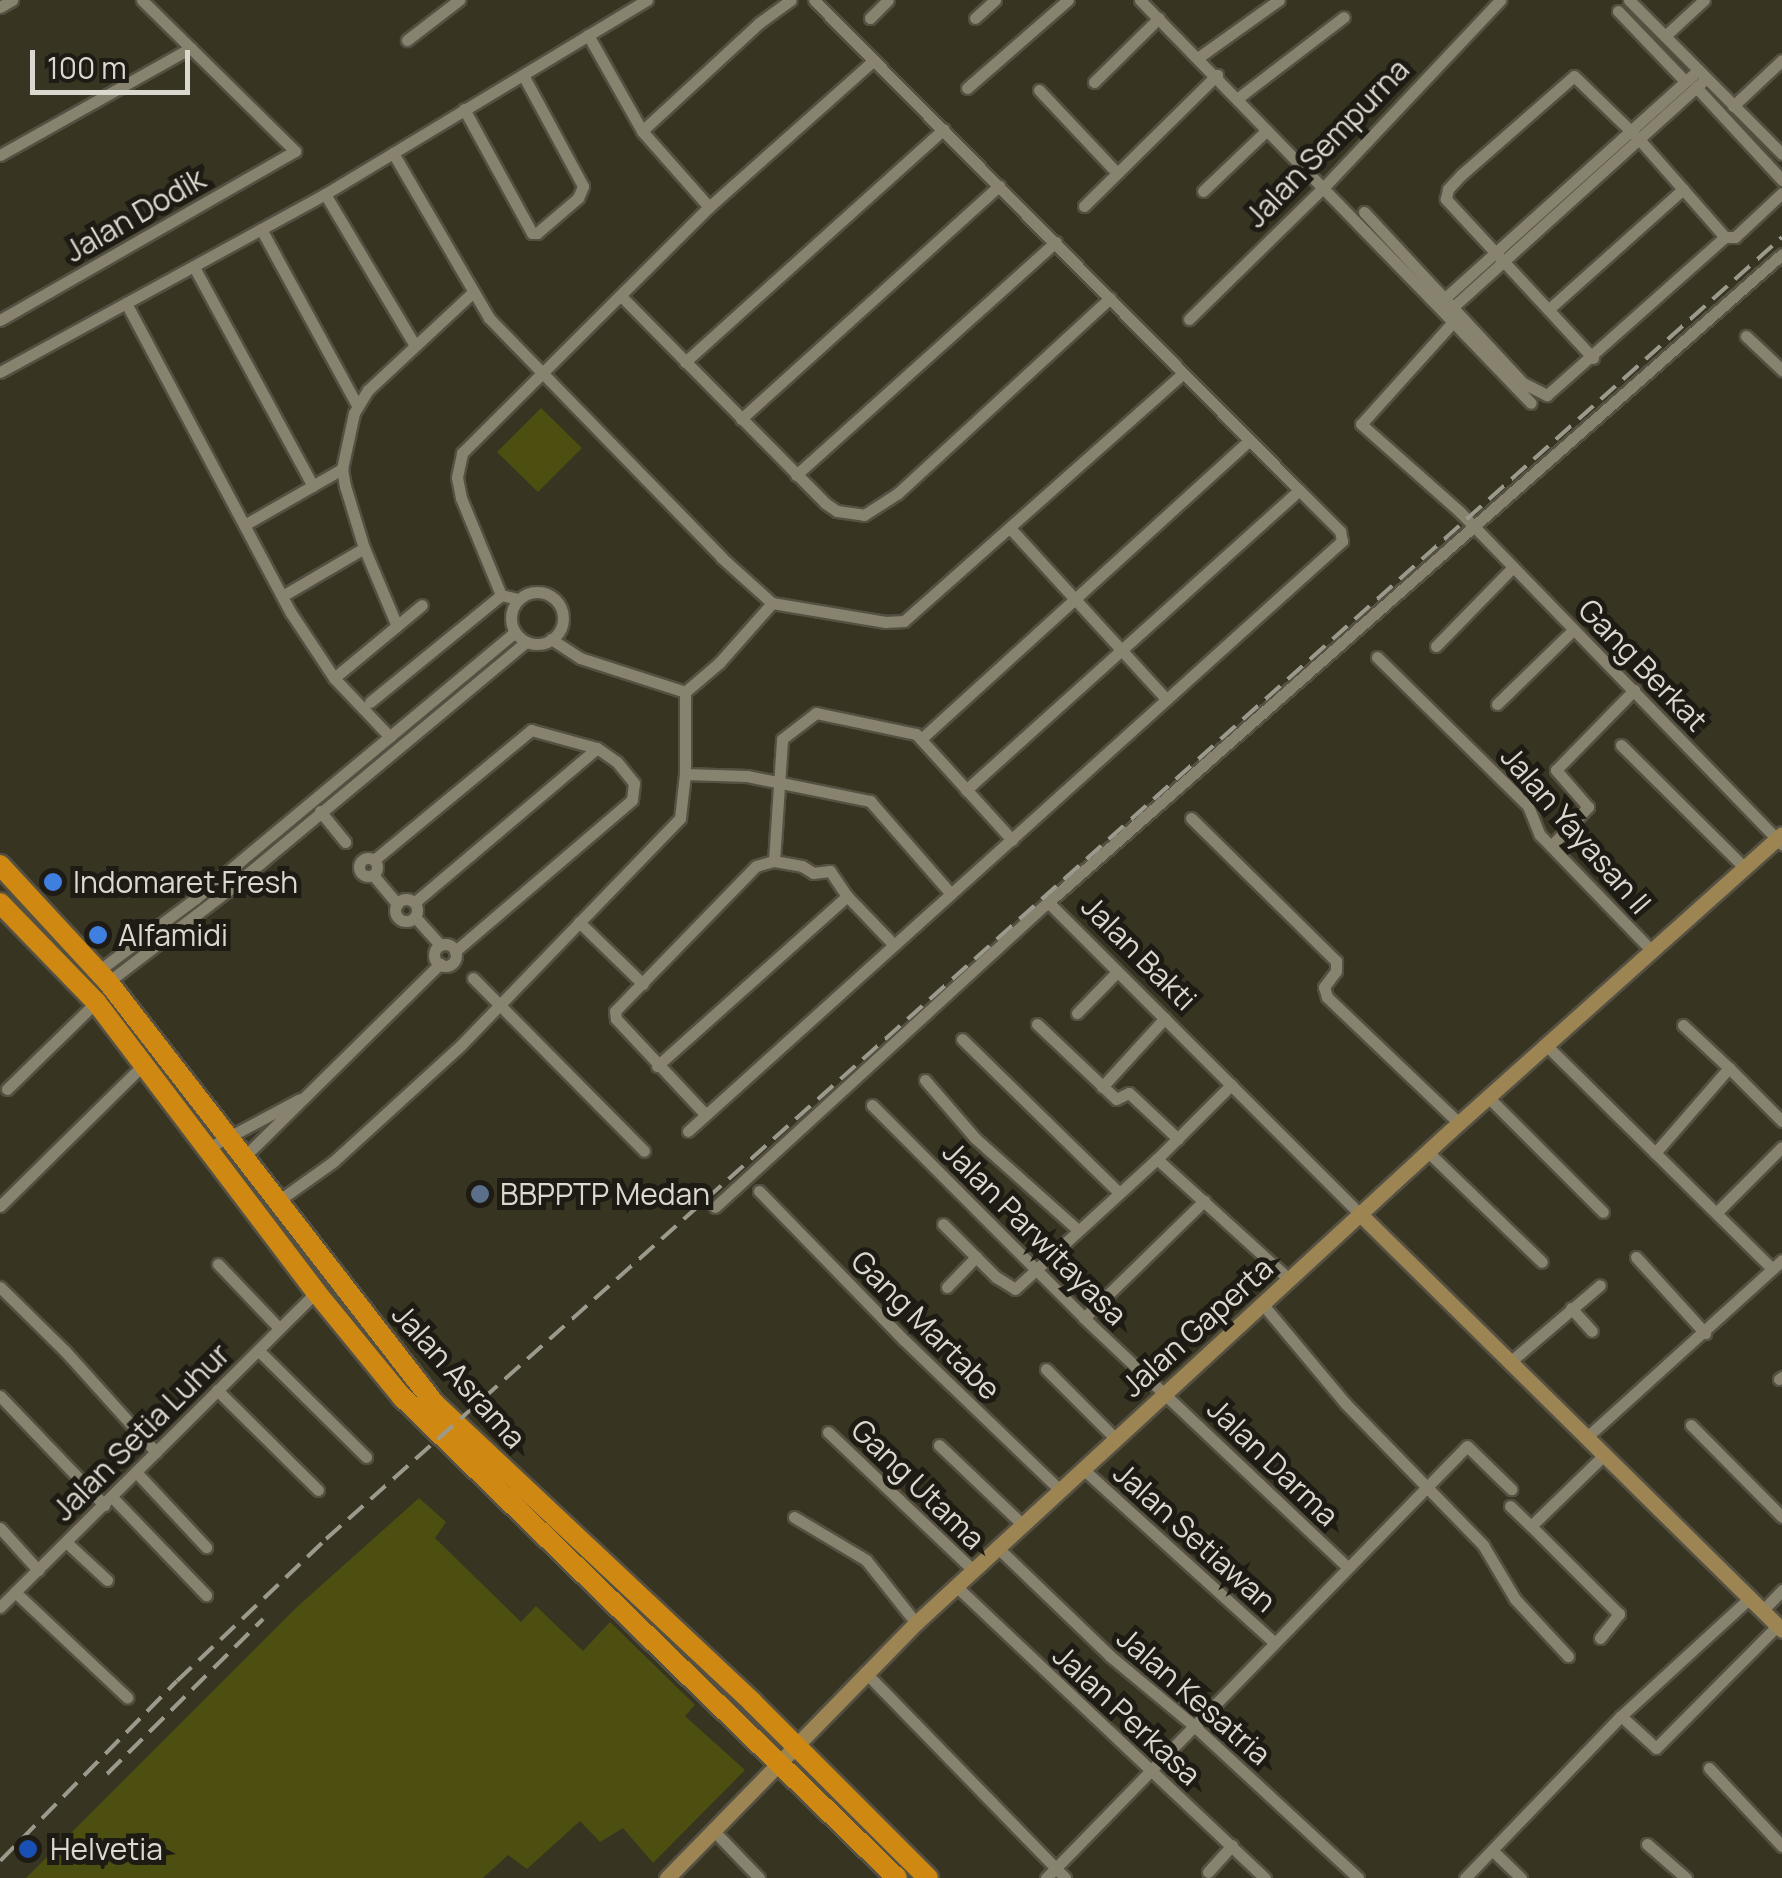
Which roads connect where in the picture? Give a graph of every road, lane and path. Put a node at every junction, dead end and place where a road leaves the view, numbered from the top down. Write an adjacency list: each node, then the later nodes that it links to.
1 (12, 0): 16 (street)
2 (142, 0): 25 (street)
3 (459, 0): 24 (street)
4 (646, 0): 22 (street)
5 (792, 0): 38 (street)
6 (814, 0): 28 (street)
7 (888, 0): 19 (street)
8 (995, 0): 20 (street)
9 (1068, 0): 33 (street)
10 (1140, 0): 21 (street)
11 (1279, 0): 26 (street)
12 (1500, 0): 48 (street, Jalan Sempurna)
13 (1649, 0): 15 (street)
14 (1704, 0): 23 (street)
15 (1634, 5): 23 (street)
16 (0, 6)
17 (1618, 11): 31 (street)
18 (1344, 17): 35 (street)
19 (870, 18)
20 (975, 18)
21 (1158, 18): 26 (street); 32 (street)
22 (588, 34): 29 (street); 38 (street)
23 (1665, 36): 31 (street)
24 (407, 40)
25 (190, 48): 44 (street); 69 (street, Jalan Dodik)
26 (1199, 57): 30 (street)
27 (1782, 60): 36 (street)
28 (873, 61): 39 (street); 54 (street)
29 (522, 75): 37 (street); 37 (street)
30 (1216, 75): 35 (street); 45 (street)
31 (1696, 79): 36 (street); 41 (street); 46 (street)
32 (1094, 82)
33 (967, 88)
34 (1039, 90): 45 (street)
35 (1238, 98): 40 (street)
36 (1732, 106): 43 (street)
37 (464, 109): 42 (street)
38 (642, 130): 54 (street)
39 (944, 130): 47 (street); 74 (street)
40 (1267, 130): 48 (street); 50 (street)
41 (1633, 135): 49 (street); 60 (street); 60 (street)
42 (393, 153): 52 (street); 62 (street)
43 (1782, 154)
44 (0, 155)
45 (1117, 173): 53 (street)
46 (1782, 180)
47 (999, 186): 58 (street); 81 (street)
48 (1324, 187): 68 (street, Jalan Sempurna); 70 (street)
49 (1683, 189): 57 (street); 67 (street)
50 (1203, 191)
51 (1782, 193): 57 (street)
52 (325, 194): 56 (street); 72 (street)
53 (1084, 206)
54 (708, 208): 63 (street)
55 (1364, 212): 66 (street)
56 (261, 230): 61 (street); 80 (street)
57 (1725, 237): 73 (street)
58 (1056, 242): 64 (street); 84 (street)
59 (1782, 254): 88 (street, Jalan Bakti)
60 (1498, 256): 66 (street); 67 (street)
61 (194, 267): 65 (street); 85 (street)
62 (472, 293): 72 (street); 78 (street)
63 (621, 296): 74 (street); 78 (street)
64 (1110, 298): 77 (street); 84 (street)
65 (126, 303): 76 (street); 87 (street)
66 (1449, 303): 73 (street)
67 (1549, 310): 73 (street)
68 (1189, 318)
69 (0, 320)
70 (1453, 322): 79 (street); 88 (street, Gang Berkat)
71 (1746, 336): 75 (street)
72 (414, 344): 80 (street)
73 (1593, 358)
74 (684, 362): 81 (street)
75 (1782, 370)
76 (0, 372)
77 (1183, 373): 82 (street); 89 (street)
78 (540, 374): 93 (street); 96 (street)
79 (1531, 402)
80 (356, 405): 83 (street)
81 (741, 419): 84 (street)
82 (1249, 441): 86 (street); 95 (street)
83 (342, 469): 85 (street); 90 (street)
84 (796, 475)
85 (313, 486): 87 (street)
86 (1299, 490): 104 (street); 109 (street)
87 (246, 524): 92 (street)
88 (1473, 525): 91 (street, Gang Berkat); 135 (street, Jalan Bakti)
89 (1010, 528): 95 (street); 96 (street)
90 (364, 548): 92 (street); 98 (street)
91 (1513, 568): 99 (street, Gang Berkat); 103 (street)
92 (284, 595): 106 (street)
93 (501, 595): 94 (street); 110 (street)
94 (518, 599): 100 (street); 101 (street)
95 (1075, 599): 104 (street); 113 (street)
96 (772, 602): 108 (street)
97 (422, 606): 98 (street)
98 (396, 626): 106 (street)
99 (1574, 629): 107 (street, Gang Berkat); 111 (street)
100 (515, 632): 102 (street); 112 (street)
101 (551, 640): 102 (street); 108 (street)
102 (526, 642): 114 (street)
103 (1436, 646)
104 (1122, 648): 109 (street); 119 (street)
105 (1377, 657): 125 (street, Jalan Yayasan II)
106 (334, 678): 112 (street)
107 (1634, 690): 122 (street, Gang Berkat); 125 (street)
108 (685, 692): 117 (street)
109 (1166, 700): 123 (street)
110 (370, 702)
111 (1498, 704)
112 (387, 734): 114 (street); 133 (street)
113 (921, 739): 118 (street); 119 (street)
114 (398, 744): 120 (street)
115 (1620, 744): 128 (street)
116 (598, 748): 131 (street); 134 (street); 140 (street)
117 (686, 774): 118 (street); 137 (street)
118 (777, 782): 126 (street); 129 (street)
119 (966, 790): 123 (street)
120 (320, 811): 124 (street); 133 (street)
121 (1190, 818): 167 (street)
122 (1780, 839): 128 (street, Jalan Gaperta)
123 (1012, 840): 129 (street)
124 (345, 842)
125 (1551, 846): 141 (street, Jalan Yayasan II)
126 (774, 861): 130 (street); 146 (street)
127 (0, 866): 144 (highway, Jalan Asrama)
128 (1744, 867): 141 (street, Jalan Gaperta)
129 (950, 894): 139 (street)
130 (847, 896): 139 (street); 156 (street)
131 (415, 902): 134 (street); 136 (street)
132 (0, 903): 147 (highway, Jalan Asrama)
133 (200, 904): 144 (street); 144 (street)
134 (397, 904): 136 (street)
135 (1050, 904): 143 (street, Jalan Bakti); 185 (street)
136 (415, 917): 138 (street)
137 (579, 922): 146 (street); 148 (street)
138 (440, 945): 140 (street); 142 (street)
139 (894, 945): 165 (street)
140 (455, 951): 142 (street)
141 (1652, 951): 154 (street, Jalan Gaperta)
142 (440, 964): 162 (street)
143 (1116, 973): 149 (street); 150 (street, Jalan Bakti)
144 (103, 976): 170 (highway, Jalan Asrama)
145 (474, 978): 148 (street)
146 (644, 984): 156 (street)
147 (96, 1002): 155 (highway, Jalan Asrama); 161 (street)
148 (501, 1004): 175 (street); 182 (street)
149 (1078, 1013)
150 (1165, 1018): 159 (street, Jalan Bakti); 160 (street)
151 (1037, 1024): 160 (street)
152 (1682, 1025): 157 (street)
153 (962, 1039): 181 (street)
154 (1546, 1045): 163 (street, Jalan Gaperta); 177 (street)
155 (144, 1064): 174 (highway, Jalan Asrama); 184 (street)
156 (657, 1066): 165 (street)
157 (1729, 1068): 166 (street); 177 (street)
158 (924, 1080): 190 (street)
159 (1231, 1086): 172 (street); 188 (street, Jalan Bakti)
160 (1102, 1087): 172 (street)
161 (7, 1088)
162 (303, 1097): 168 (street); 171 (street)
163 (1490, 1098): 167 (street, Jalan Gaperta); 186 (street)
164 (872, 1105): 196 (street, Jalan Parwitayasa)
165 (705, 1114): 169 (street)
166 (1782, 1122)
167 (1459, 1123): 176 (street, Jalan Gaperta)
168 (256, 1126): 170 (street); 171 (street)
169 (688, 1131)
170 (226, 1134): 174 (street); 178 (highway, Jalan Asrama)
171 (266, 1138): 178 (street)
172 (1178, 1139): 179 (street)
173 (1782, 1146): 187 (street)
174 (208, 1148): 201 (highway, Jalan Asrama)
175 (644, 1151)
176 (1428, 1152): 188 (street, Jalan Gaperta); 193 (street)
177 (1656, 1153): 187 (street)
178 (245, 1156): 182 (highway, Jalan Asrama)
179 (1158, 1159): 181 (street); 183 (street)
180 (759, 1191): 227 (street, Gang Martabe)
181 (1119, 1193): 190 (street)
182 (286, 1196): 258 (highway, Jalan Asrama)
183 (1204, 1201): 197 (street); 204 (street)
184 (0, 1206)
185 (715, 1207)
186 (1603, 1212)
187 (1717, 1212): 195 (street)
188 (1359, 1214): 197 (street, Jalan Gaperta); 209 (street, Jalan Bakti)
189 (942, 1224): 191 (street)
190 (1078, 1230): 196 (street)
191 (976, 1257): 196 (street); 200 (street)
192 (1636, 1257): 207 (street)
193 (1542, 1262)
194 (218, 1264): 205 (street)
195 (1777, 1264): 207 (street)
196 (1035, 1270): 204 (street, Jalan Parwitayasa)
197 (1290, 1280): 202 (street, Jalan Gaperta)
198 (1600, 1285): 203 (street)
199 (0, 1287): 219 (street)
200 (947, 1287)
201 (316, 1292): 205 (street, Jalan Setia Luhur); 259 (highway, Jalan Asrama)
202 (1264, 1306): 212 (street, Jalan Gaperta); 224 (street)
203 (1571, 1308): 206 (street); 209 (street)
204 (1084, 1318): 212 (street, Jalan Parwitayasa)
205 (279, 1328): 208 (street, Jalan Setia Luhur)
206 (1592, 1331)
207 (1706, 1334): 216 (street)
208 (258, 1350): 211 (street, Jalan Setia Luhur); 221 (street)
209 (1510, 1362): 216 (street, Jalan Bakti)
210 (1046, 1370): 217 (street)
211 (217, 1390): 219 (street, Jalan Setia Luhur); 225 (street)
212 (1167, 1393): 217 (street, Jalan Gaperta); 238 (street, Jalan Darma)
213 (0, 1396): 228 (street)
214 (1691, 1424): 231 (street)
215 (828, 1432): 240 (street, Gang Utama)
216 (1587, 1437): 220 (street, Jalan Bakti)
217 (1115, 1438): 222 (street, Jalan Gaperta)
218 (939, 1445): 232 (street)
219 (156, 1452): 223 (street, Jalan Setia Luhur)
220 (1605, 1454): 233 (street); 246 (street, Jalan Bakti)
221 (366, 1457)
222 (1084, 1469): 227 (street, Jalan Gaperta); 252 (street, Jalan Setiawan)
223 (136, 1472): 228 (street, Jalan Setia Luhur); 236 (street)
224 (1424, 1488): 226 (street); 238 (street); 253 (street)
225 (318, 1490)
226 (1511, 1490)
227 (1061, 1491): 232 (street, Jalan Gaperta)
228 (108, 1501): 235 (street, Jalan Setia Luhur); 245 (street)
229 (1510, 1506): 233 (street)
230 (794, 1517): 250 (street)
231 (1782, 1517)
232 (1023, 1526): 237 (street, Jalan Gaperta)
233 (1531, 1526): 251 (street)
234 (0, 1528): 239 (street)
235 (66, 1542): 239 (street, Jalan Setia Luhur); 241 (street)
236 (206, 1547)
237 (999, 1549): 240 (street, Jalan Gaperta); 257 (street, Jalan Kesatria)
238 (1346, 1566): 252 (street)
239 (38, 1570): 244 (street, Jalan Setia Luhur)
240 (974, 1571): 242 (street, Jalan Gaperta)
241 (106, 1580)
242 (956, 1588): 250 (street, Jalan Gaperta); 261 (street, Jalan Perkasa)
243 (1782, 1590): 248 (street)
244 (14, 1592): 247 (street, Jalan Setia Luhur); 255 (street)
245 (206, 1595)
246 (1751, 1597): 248 (street, Jalan Bakti); 256 (street)
247 (0, 1607)
248 (1763, 1610): 249 (street, Jalan Bakti)
249 (1780, 1628): 256 (street)
250 (908, 1630): 254 (street, Jalan Gaperta)
251 (1600, 1638)
252 (1274, 1642): 257 (street)
253 (1568, 1656)
254 (865, 1672): 258 (street, Jalan Gaperta); 267 (street)
255 (127, 1697)
256 (1621, 1716): 266 (street)
257 (1192, 1724): 261 (street); 276 (street, Jalan Kesatria)
258 (796, 1745): 259 (street, Jalan Gaperta); 272 (highway, Jalan Asrama)
259 (781, 1762): 262 (street, Jalan Gaperta); 270 (highway, Jalan Asrama)
260 (1709, 1768): 265 (street)
261 (1147, 1771): 264 (street, Jalan Perkasa); 267 (street)
262 (714, 1831): 269 (street); 271 (street, Jalan Gaperta)
263 (1647, 1844): 279 (street)
264 (1232, 1845): 268 (street); 275 (street, Jalan Perkasa)
265 (1782, 1846)
266 (1493, 1851): 277 (street); 278 (street)
267 (1055, 1868): 273 (street); 274 (street)
268 (1208, 1872)
269 (756, 1877)
270 (894, 1877)
271 (667, 1878)
272 (928, 1878)
273 (1046, 1878)
274 (1065, 1878)
275 (1264, 1878)
276 (1358, 1878)
277 (1466, 1878)
278 (1521, 1878)
279 (1686, 1878)

